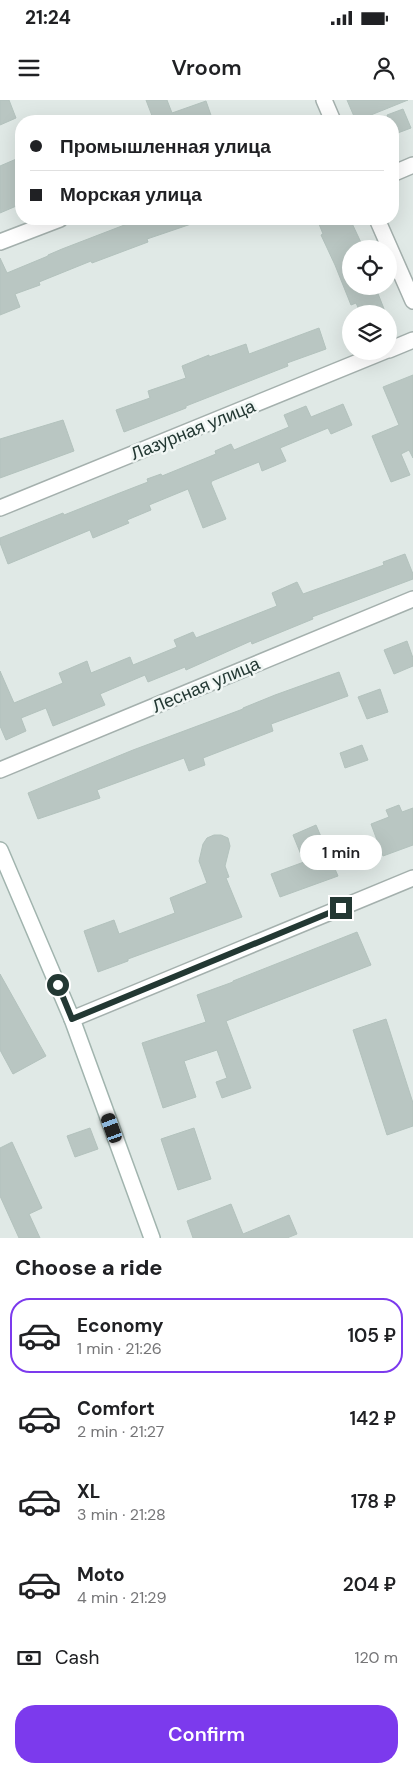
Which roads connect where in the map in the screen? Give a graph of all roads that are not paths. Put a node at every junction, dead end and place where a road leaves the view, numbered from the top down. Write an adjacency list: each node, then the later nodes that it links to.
1 (324, 100): 2 (street)
2 (330, 115)
3 (413, 165): 4 (street)
4 (399, 171)
5 (44, 225): 7 (street)
6 (380, 225): 8 (street)
7 (0, 242)
8 (413, 302)
9 (413, 340): 10 (street)
10 (397, 347)
11 (363, 360): 12 (street, Лазурная улица)
12 (0, 508)
13 (413, 599): 14 (street, Лесная улица)
14 (0, 770)
15 (0, 850): 17 (street)
16 (413, 878): 17 (street)
17 (72, 1019): 18 (street)
18 (152, 1238)

